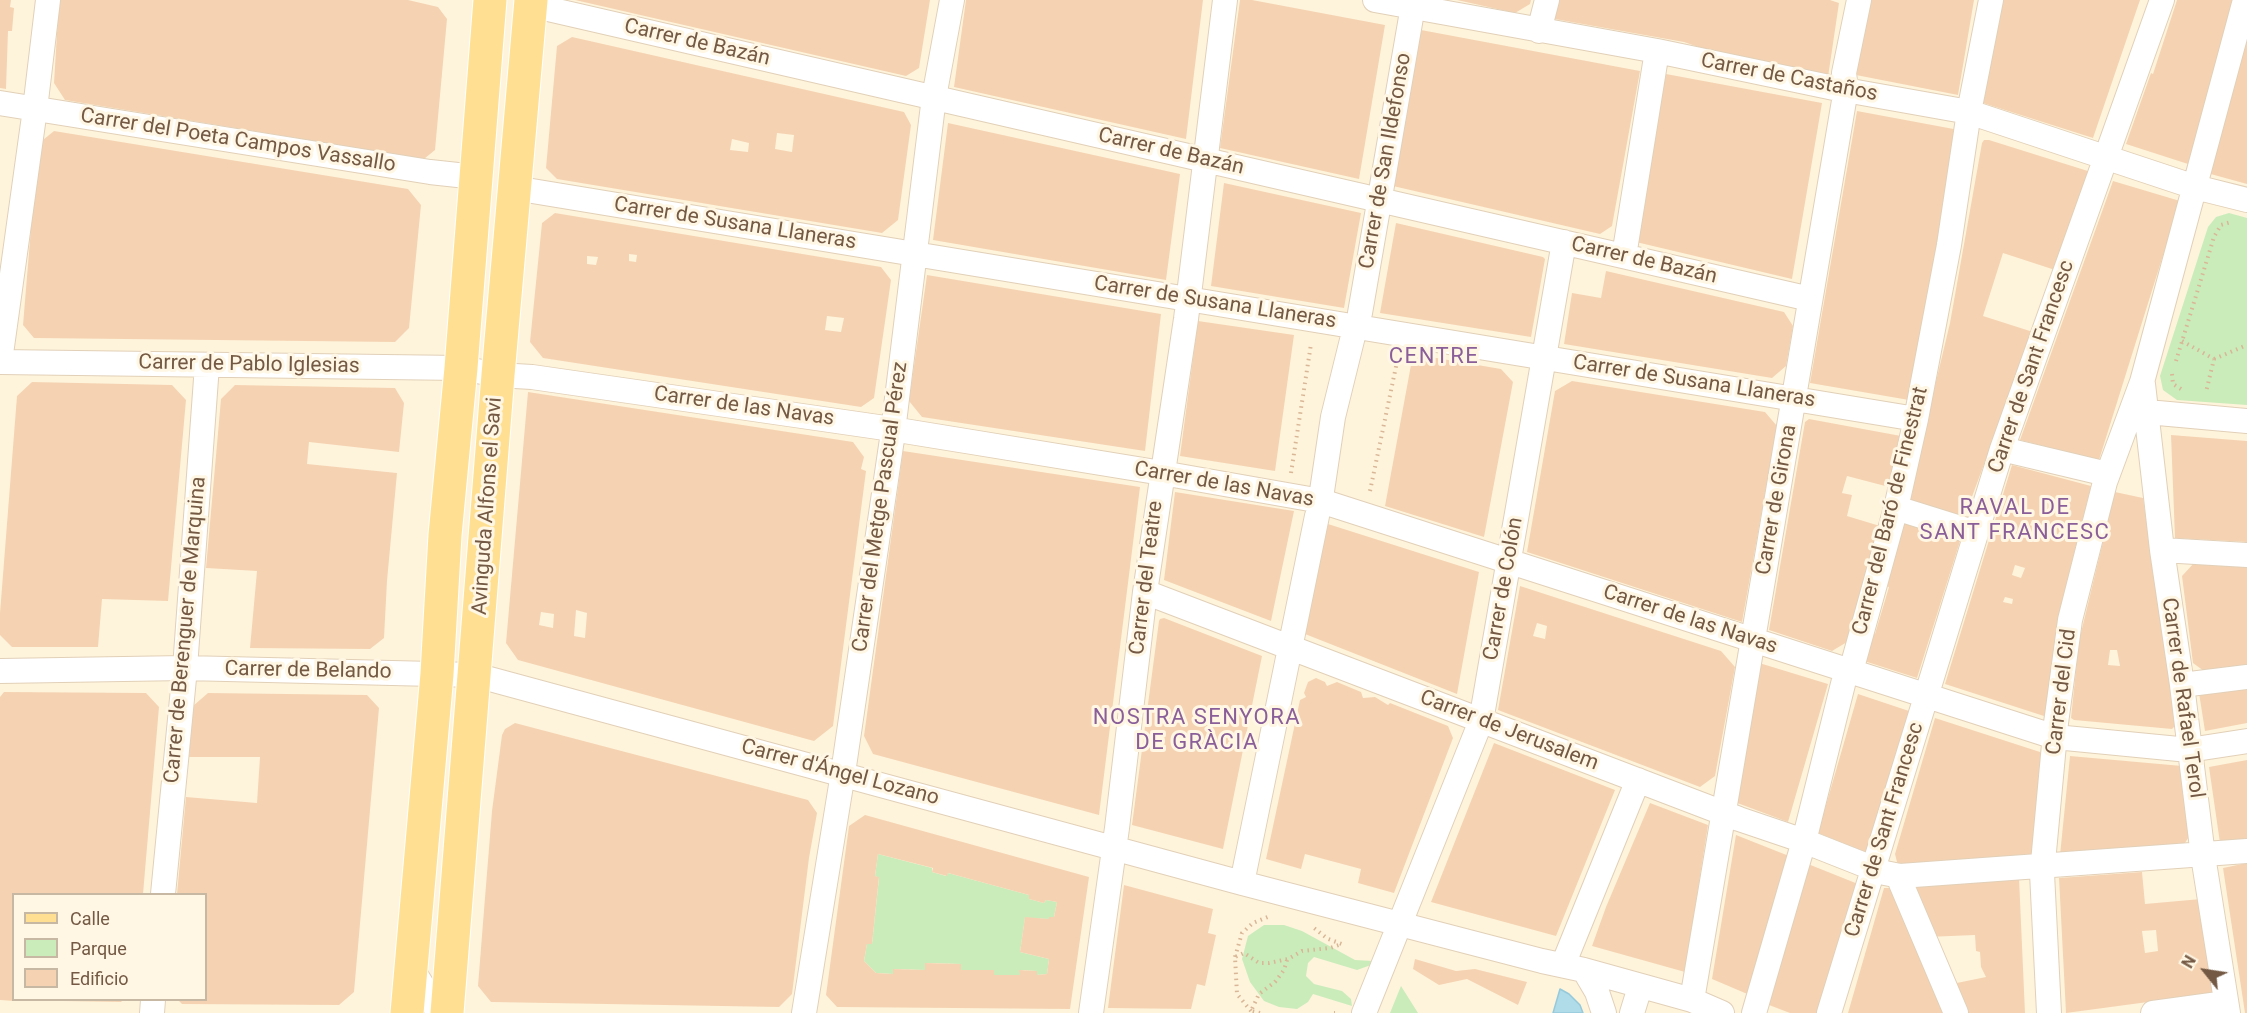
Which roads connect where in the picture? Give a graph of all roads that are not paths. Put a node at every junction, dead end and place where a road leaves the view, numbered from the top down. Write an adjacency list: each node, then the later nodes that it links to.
1 (48, 0): 18 (street)
2 (490, 0): 22 (main road, Avinguda Alfons el Savi)
3 (952, 0): 16 (street, Carrer del Metge Pascual Pérez)
4 (1226, 0): 21 (street, Carrer del Teatre)
5 (1375, 0): 12 (street, Carrer de Castaños)
6 (1547, 0): 13 (street)
7 (1859, 0): 15 (street, Carrer de Girona)
8 (1991, 0): 19 (street, Carrer del Baró de Finestrat)
9 (2162, 0): 20 (street, Carrer de Sant Francesc)
10 (2245, 0): 23 (street, Carrer del Cid)
11 (531, 2): 16 (street, Carrer de Bazán); 24 (main road, Avinguda Alfons el Savi)
12 (1413, 4): 13 (street, Carrer de Castaños); 25 (street, Carrer de San Ildefonso)
13 (1539, 31): 14 (street, Carrer de Castaños)
14 (1657, 51): 15 (street, Carrer de Castaños); 29 (street)
15 (1846, 89): 19 (street, Carrer de Castaños); 31 (street, Carrer de Girona)
16 (934, 98): 21 (street, Carrer de Bazán); 28 (street, Carrer del Metge Pascual Pérez)
17 (0, 103): 18 (street, Carrer del Poeta Campos Vassallo)
18 (35, 109): 22 (street, Carrer del Poeta Campos Vassallo); 33 (street)
19 (1970, 112): 20 (street, Carrer de Castaños); 40 (street, Carrer del Baró de Finestrat)
20 (2106, 159): 23 (street, Carrer de Castaños); 43 (street, Carrer de Sant Francesc)
21 (1205, 160): 25 (street, Carrer de Bazán); 30 (street, Carrer del Teatre)
22 (476, 177): 35 (main road, Avinguda Alfons el Savi)
23 (2195, 187): 26 (street, Carrer de Castaños); 37 (street, Carrer del Cid)
24 (514, 188): 28 (street, Carrer de Susana Llaneras); 36 (main road, Avinguda Alfons el Savi)
25 (1379, 200): 27 (street, Carrer de Bazán); 46 (street, Carrer de San Ildefonso)
26 (2247, 200)
27 (1564, 242): 29 (street, Carrer de Bazán); 32 (street, Carrer de Colón)
28 (916, 254): 30 (street, Carrer de Susana Llaneras); 42 (street, Carrer del Metge Pascual Pérez)
29 (1624, 256): 31 (street, Carrer de Bazán)
30 (1188, 299): 32 (street, Carrer de Susana Llaneras); 44 (street, Carrer del Teatre)
31 (1810, 299): 38 (street, Carrer de Girona)
32 (1544, 358): 38 (street, Carrer de Susana Llaneras); 52 (street, Carrer de Colón)
33 (0, 361): 34 (street, Carrer de Pablo Iglesias)
34 (207, 364): 35 (street, Carrer de Pablo Iglesias); 56 (street, Carrer de Berenguer de Marquina)
35 (461, 368): 36 (street, Carrer de Pablo Iglesias); 59 (main road, Avinguda Alfons el Savi)
36 (498, 375): 42 (street, Carrer de las Navas); 60 (main road, Avinguda Alfons el Savi)
37 (2142, 382): 39 (street, Carrer de Rafael Terol); 45 (street, Carrer del Cid)
38 (1794, 399): 40 (street, Carrer de Susana Llaneras); 54 (street, Carrer de Girona)
39 (2146, 412): 41 (street); 50 (street, Carrer de Rafael Terol)
40 (1916, 419): 47 (street, Carrer del Baró de Finestrat)
41 (2247, 421)
42 (892, 429): 44 (street, Carrer de las Navas); 68 (street, Carrer del Metge Pascual Pérez)
43 (2002, 449): 45 (street); 49 (street, Carrer de Sant Francesc)
44 (1162, 473): 52 (street, Carrer de las Navas); 53 (street, Carrer del Teatre)
45 (2107, 474): 65 (street, Carrer del Cid)
46 (1322, 491)
47 (1896, 508): 49 (street); 58 (street, Carrer del Baró de Finestrat)
48 (1317, 516): 55 (street)
49 (1976, 533): 63 (street, Carrer de Sant Francesc)
50 (2162, 550): 51 (street); 62 (street, Carrer de Rafael Terol)
51 (2247, 555)
52 (1509, 560): 54 (street, Carrer de las Navas); 64 (street, Carrer de Colón)
53 (1145, 591): 55 (street, Carrer de Jerusalem); 72 (street, Carrer del Teatre)
54 (1753, 640): 58 (street, Carrer de las Navas); 70 (street, Carrer de Girona)
55 (1290, 646): 64 (street, Carrer de Jerusalem); 78 (street)
56 (185, 668): 57 (street, Carrer de Belando); 59 (street, Carrer de Belando); 79 (street, Carrer de Berenguer de Marquina)
57 (0, 671)
58 (1851, 671): 63 (street, Carrer de las Navas); 71 (street, Carrer del Baró de Finestrat)
59 (437, 674): 60 (street, Carrer d'Ángel Lozano); 81 (main road, Avinguda Alfons el Savi)
60 (475, 675): 68 (street, Carrer d'Ángel Lozano); 88 (main road, Avinguda Alfons el Savi)
61 (2247, 677): 62 (street)
62 (2182, 685): 67 (street, Carrer de Rafael Terol)
63 (1927, 695): 65 (street, Carrer de las Navas); 76 (street, Carrer de Sant Francesc)
64 (1481, 721): 69 (street, Carrer de Jerusalem); 80 (street, Carrer de Colón)
65 (2055, 737): 67 (street, Carrer de las Navas); 75 (street, Carrer del Cid)
66 (2247, 741): 67 (street, Carrer de las Navas)
67 (2189, 750): 74 (street, Carrer de Rafael Terol)
68 (843, 773): 72 (street, Carrer d'Ángel Lozano); 89 (street, Carrer del Metge Pascual Pérez)
69 (1638, 780): 70 (street, Carrer de Jerusalem); 82 (street)
70 (1724, 812): 71 (street, Carrer de Jerusalem); 84 (street, Carrer de Girona)
71 (1804, 841): 76 (street, Carrer de Jerusalem); 95 (street, Carrer del Baró de Finestrat)
72 (1114, 847): 78 (street, Carrer d'Ángel Lozano); 90 (street, Carrer del Teatre)
73 (2247, 851): 74 (street)
74 (2203, 856): 75 (street); 85 (street, Carrer de Rafael Terol)
75 (2043, 867): 77 (street); 98 (street, Carrer del Cid)
76 (1874, 868): 77 (street, Carrer de Jerusalem); 96 (street, Carrer de Sant Francesc)
77 (1900, 876): 97 (street)
78 (1242, 883): 80 (street, Carrer d'Ángel Lozano)
79 (163, 893)
80 (1401, 924): 82 (street, Carrer d'Ángel Lozano); 91 (street, Carrer de Colón)
81 (411, 967): 86 (main road, Avinguda Alfons el Savi); 87 (street)
82 (1574, 968): 83 (street, Carrer d'Ángel Lozano); 92 (street)
83 (1640, 987): 84 (street, Carrer d'Ángel Lozano); 93 (street)
84 (1692, 1000): 94 (street, Carrer d'Ángel Lozano)
85 (2227, 1008): 99 (street)
86 (407, 1013)
87 (439, 1013)
88 (447, 1013)
89 (804, 1013)
90 (1091, 1013)
91 (1364, 1013)
92 (1604, 1013)
93 (1632, 1013)
94 (1722, 1013)
95 (1754, 1013)
96 (1830, 1013)
97 (1956, 1013)
98 (2049, 1013)
99 (2153, 1013)

